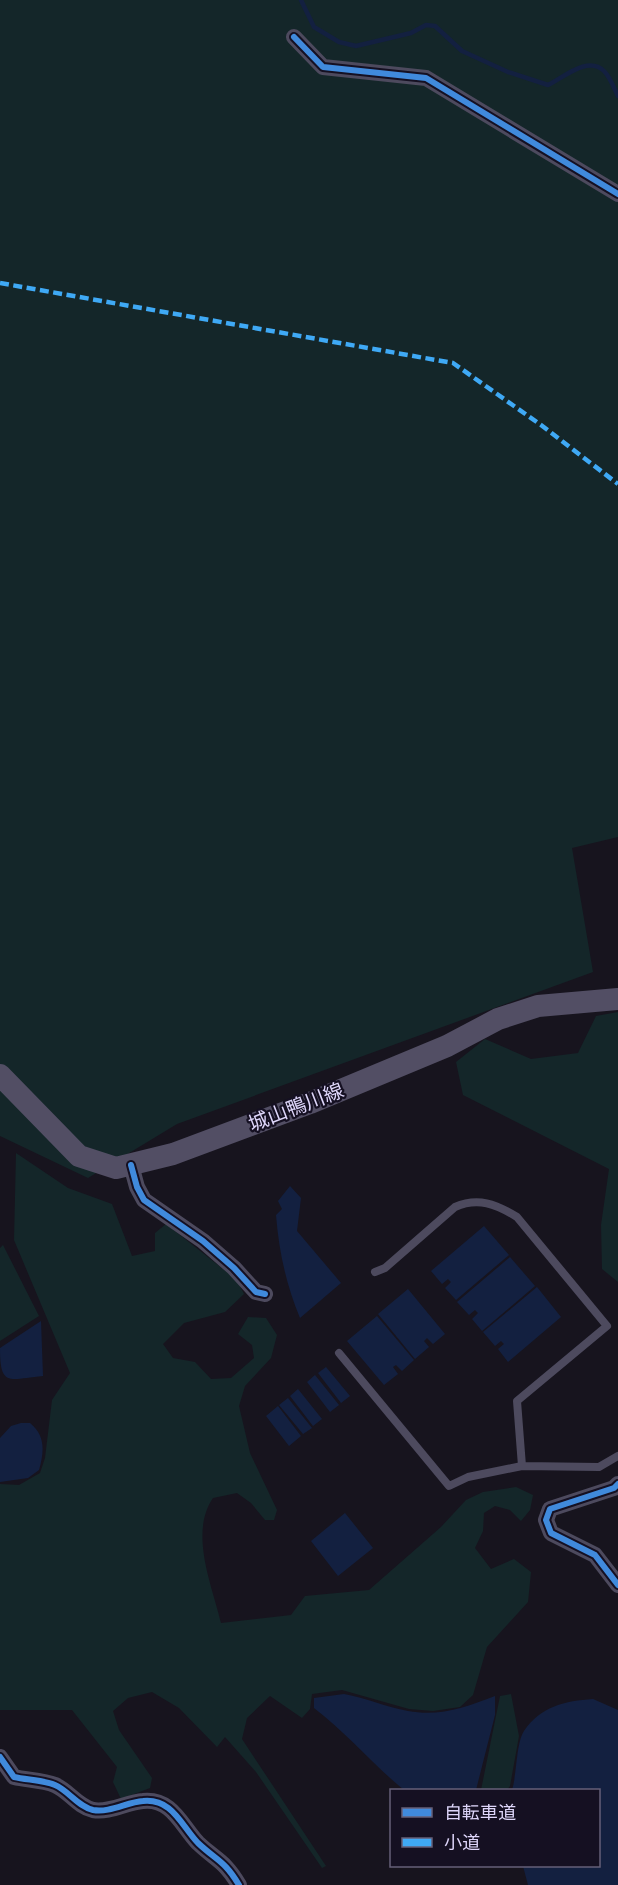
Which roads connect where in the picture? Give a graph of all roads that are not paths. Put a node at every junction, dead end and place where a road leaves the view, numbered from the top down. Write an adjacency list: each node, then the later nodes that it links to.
1 (294, 37): 2 (street)
2 (618, 194)
3 (618, 999): 5 (main road, 城山鴨川線)
4 (0, 1075): 5 (main road, 城山鴨川線)
5 (131, 1165): 7 (street)
6 (375, 1272): 10 (lane)
7 (265, 1294)
8 (339, 1353): 10 (lane)
9 (618, 1456): 10 (lane)
10 (522, 1466)
11 (618, 1484): 12 (street)
12 (618, 1585)
13 (0, 1757): 14 (street)
14 (239, 1885)

